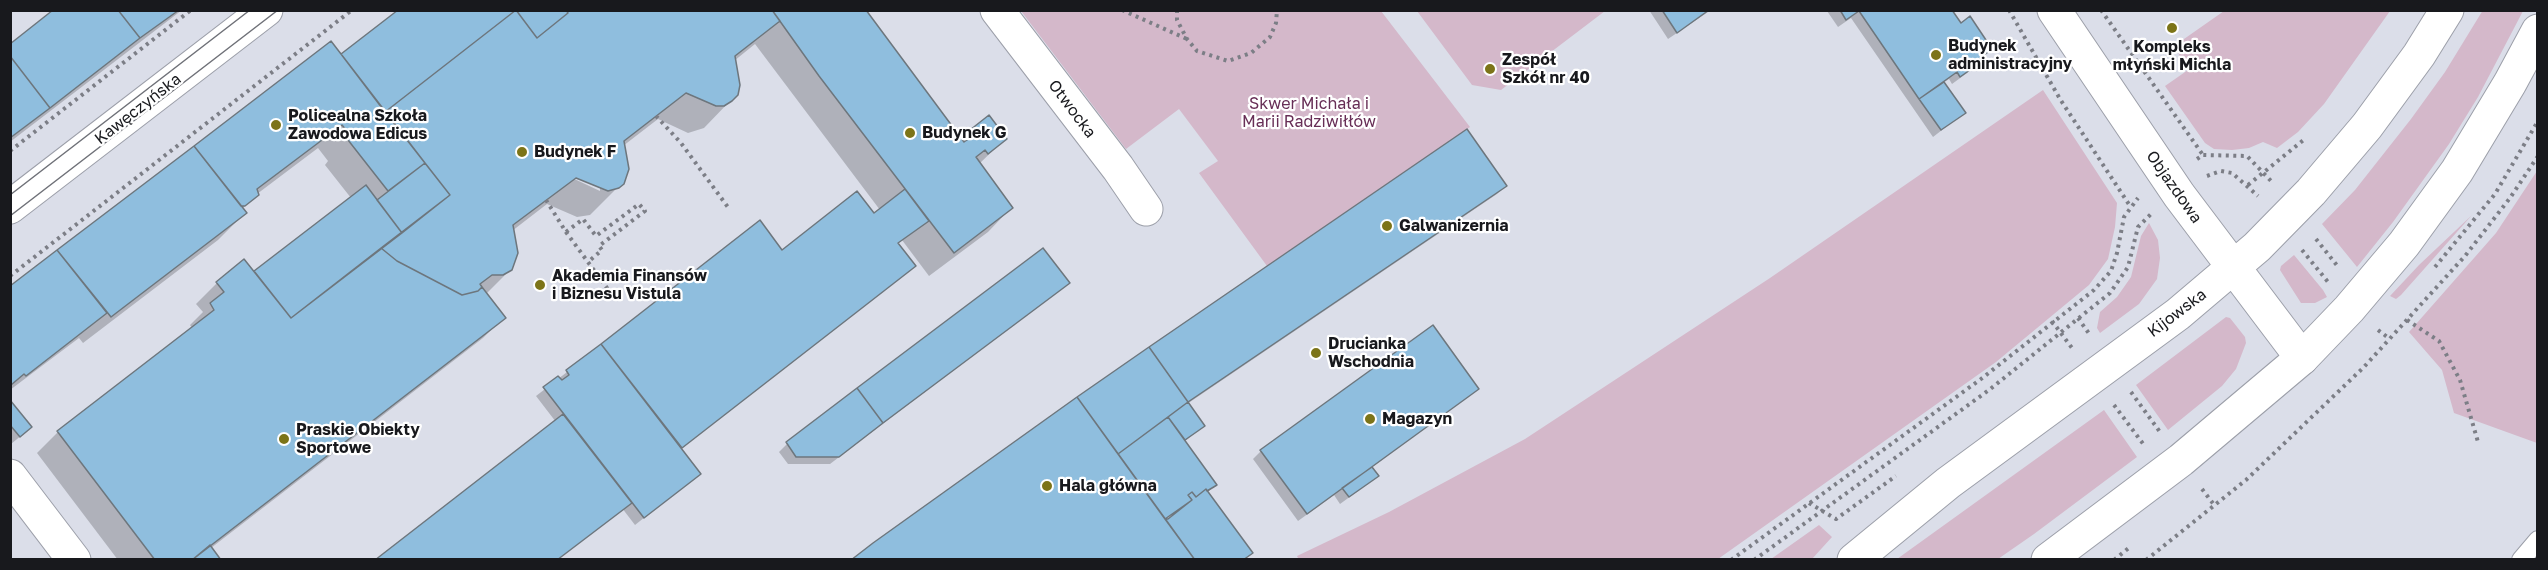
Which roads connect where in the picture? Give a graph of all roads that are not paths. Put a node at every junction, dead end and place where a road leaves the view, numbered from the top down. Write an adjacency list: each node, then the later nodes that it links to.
1 (266, 10): 6 (street, Kawęczyńska)
2 (997, 10): 7 (street, Otwocka)
3 (2054, 10): 8 (street, Objazdowa)
4 (2447, 10): 8 (street, Kijowska)
5 (2538, 31): 9 (street)
6 (10, 207)
7 (1146, 209)
8 (2233, 269): 9 (street, Objazdowa); 13 (street, Kijowska)
9 (2302, 357): 14 (street)
10 (10, 476): 12 (street)
11 (2538, 540): 15 (lane)
12 (74, 560)
13 (1854, 560)
14 (2048, 560)
15 (2521, 560)

